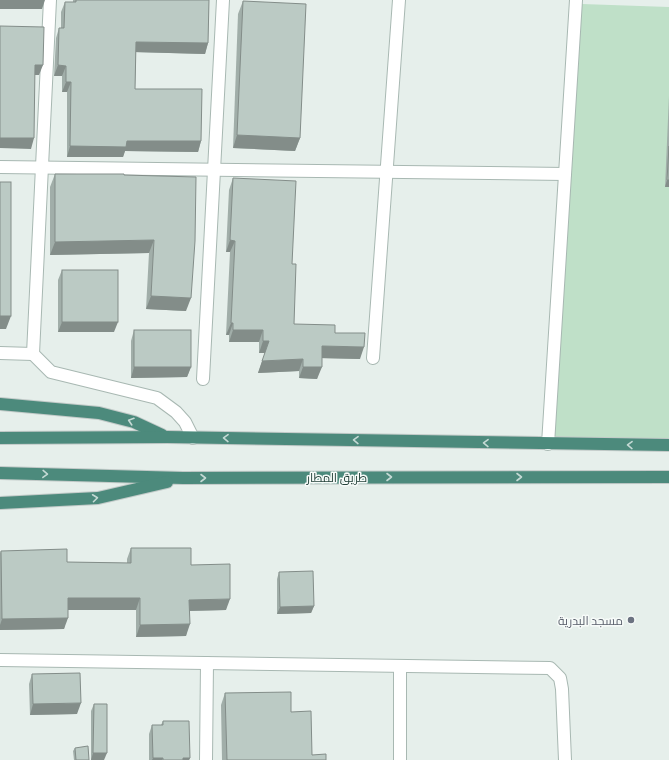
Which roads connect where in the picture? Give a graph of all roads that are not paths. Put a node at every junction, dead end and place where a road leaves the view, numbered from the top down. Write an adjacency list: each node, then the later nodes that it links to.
1 (50, 0): 6 (street)
2 (223, 0): 7 (street)
3 (399, 0): 8 (street)
4 (576, 0): 9 (street)
5 (0, 167): 6 (street)
6 (40, 168): 7 (street); 11 (street)
7 (213, 170): 8 (street); 13 (street)
8 (386, 172): 9 (street); 12 (street)
9 (565, 174): 18 (street)
10 (0, 353): 11 (street)
11 (33, 354): 17 (street)
12 (373, 358)
13 (203, 379)
14 (0, 404): 15 (highway, one-way to 14)
15 (167, 437): 16 (highway); 17 (highway)
16 (3, 438)
17 (193, 438): 18 (highway, one-way to 17)
18 (548, 444): 19 (highway, one-way to 18)
19 (669, 445)
20 (3, 473): 22 (highway, طريق المطار, one-way to 22)
21 (669, 477): 22 (highway, طريق المطار, one-way to 21)
22 (183, 478): 23 (highway, one-way to 22)
23 (0, 503)
24 (0, 660): 25 (street)
25 (207, 663): 26 (street); 27 (street)
26 (400, 666): 28 (street); 29 (street)
27 (206, 760)
28 (400, 760)
29 (565, 760)

